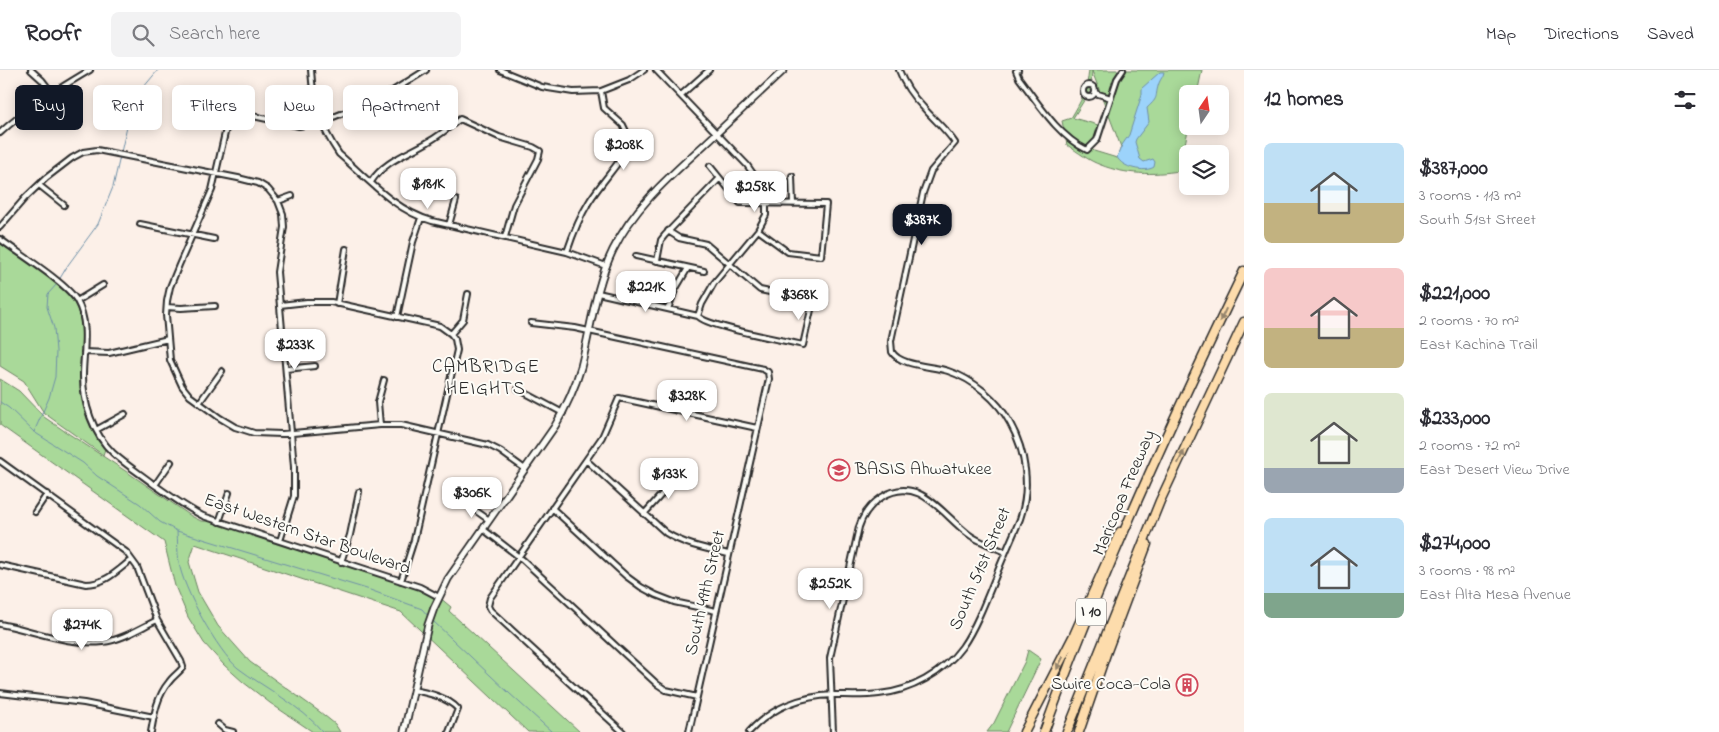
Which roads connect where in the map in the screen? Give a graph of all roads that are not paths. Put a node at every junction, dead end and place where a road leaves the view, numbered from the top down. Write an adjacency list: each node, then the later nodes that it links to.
1 (31, 70): 13 (street)
2 (90, 70): 14 (street)
3 (311, 70): 15 (street)
4 (426, 70): 20 (street)
5 (500, 70): 16 (street)
6 (644, 70): 16 (street)
7 (656, 70): 18 (street)
8 (709, 70): 18 (street)
9 (784, 70): 25 (main road)
10 (899, 70): 106 (street, South 51st Street)
11 (1017, 70): 19 (street)
12 (1123, 70): 19 (street)
13 (46, 85)
14 (65, 85)
15 (313, 85)
16 (601, 91): 49 (street)
17 (1095, 93): 19 (street)
18 (681, 96): 25 (street)
19 (1111, 98)
20 (333, 117)
21 (15, 120): 24 (street)
22 (226, 130): 27 (street)
23 (326, 130): 30 (street)
24 (0, 133)
25 (717, 133): 35 (street); 53 (main road)
26 (710, 166): 29 (street)
27 (216, 173): 31 (street); 34 (street); 44 (street)
28 (792, 176): 36 (street)
29 (719, 179): 35 (street); 43 (street)
30 (370, 182): 38 (street); 45 (street)
31 (39, 184): 37 (street); 41 (street)
32 (292, 196): 34 (street)
33 (456, 200): 40 (street)
34 (278, 201): 62 (street)
35 (766, 204): 36 (street); 42 (street)
36 (793, 204): 42 (street)
37 (64, 205)
38 (421, 218): 40 (street); 67 (street)
39 (140, 224): 44 (street)
40 (450, 225): 45 (street)
41 (0, 227)
42 (758, 230): 52 (street)
43 (668, 231): 51 (street); 52 (street)
44 (193, 234): 47 (street); 64 (street)
45 (505, 237): 49 (street)
46 (0, 239): 60 (street, East Western Star Boulevard)
47 (214, 239)
48 (346, 249): 61 (street)
49 (567, 252): 53 (street)
50 (636, 256): 51 (street)
51 (657, 261): 54 (street)
52 (729, 264): 66 (street); 66 (street)
53 (606, 266): 58 (main road)
54 (688, 268): 55 (street); 65 (street)
55 (704, 271)
56 (1244, 271): 95 (highway, Maricopa Freeway / I 10, one-way to 95)
57 (103, 286): 60 (street)
58 (598, 293): 65 (street); 70 (main road)
59 (468, 294): 71 (street)
60 (77, 301): 73 (street, East Western Star Boulevard)
61 (338, 304): 62 (street); 67 (street)
62 (280, 305): 75 (street)
63 (215, 306): 64 (street)
64 (167, 308): 72 (street)
65 (668, 309): 66 (street)
66 (698, 316)
67 (397, 317): 71 (street)
68 (1244, 322): 97 (highway, Maricopa Freeway / I 10, one-way to 68)
69 (531, 323): 70 (street)
70 (589, 331): 80 (main road); 83 (street, South 49th Street)
71 (451, 334): 86 (street)
72 (168, 339): 73 (street); 79 (street)
73 (84, 352): 84 (street, East Western Star Boulevard)
74 (315, 366): 75 (street)
75 (286, 369): 85 (street)
76 (222, 371): 79 (street)
77 (384, 380): 82 (street)
78 (518, 389): 80 (street)
79 (199, 403): 85 (street)
80 (563, 413): 90 (main road)
81 (125, 414): 84 (street)
82 (380, 425): 85 (street); 86 (street)
83 (758, 428): 87 (street); 107 (street, South 49th Street)
84 (96, 430): 92 (street, East Western Star Boulevard)
85 (291, 433): 105 (street)
86 (438, 434): 90 (street); 112 (street)
87 (586, 460): 99 (street); 101 (street)
88 (0, 461): 96 (street)
89 (171, 462): 92 (street)
90 (525, 469): 102 (main road)
91 (673, 475): 101 (street)
92 (155, 485): 103 (street, East Western Star Boulevard)
93 (359, 492): 110 (street)
94 (229, 493): 103 (street)
95 (1141, 493): 131 (highway, one-way to 131); 132 (highway, Maricopa Freeway / I 10)
96 (46, 494): 100 (street); 109 (street)
97 (1160, 501): 133 (highway, Maricopa Freeway / I 10); 134 (highway)
98 (466, 504): 102 (street)
99 (552, 508): 108 (street); 114 (street)
100 (35, 512)
101 (644, 514): 107 (street)
102 (489, 520): 104 (main road)
103 (219, 522): 105 (street, East Western Star Boulevard)
104 (483, 529): 108 (street); 113 (main road)
105 (280, 541): 110 (street, East Western Star Boulevard)
106 (1006, 552): 119 (street, South 51st Street); 119 (street)
107 (729, 554): 114 (street, South 49th Street)
108 (518, 556): 120 (street); 127 (street)
109 (131, 560): 111 (street); 115 (street)
110 (341, 562): 112 (street, East Western Star Boulevard)
111 (0, 565)
112 (401, 581): 113 (street, East Western Star Boulevard)
113 (439, 597): 117 (main road)
114 (716, 611): 120 (street, South 49th Street)
115 (157, 620): 116 (street); 121 (street)
116 (0, 624)
117 (413, 690): 125 (main road); 126 (street)
118 (0, 693): 121 (street)
119 (832, 695): 129 (street, South 51st Street); 130 (street)
120 (697, 697): 128 (street, South 49th Street)
121 (154, 717): 123 (street)
122 (218, 724): 124 (street)
123 (151, 732)
124 (233, 732)
125 (404, 732)
126 (449, 732)
127 (623, 732)
128 (689, 732)
129 (748, 732)
130 (833, 732)
131 (1024, 732)
132 (1044, 732)
133 (1067, 732)
134 (1079, 732)

